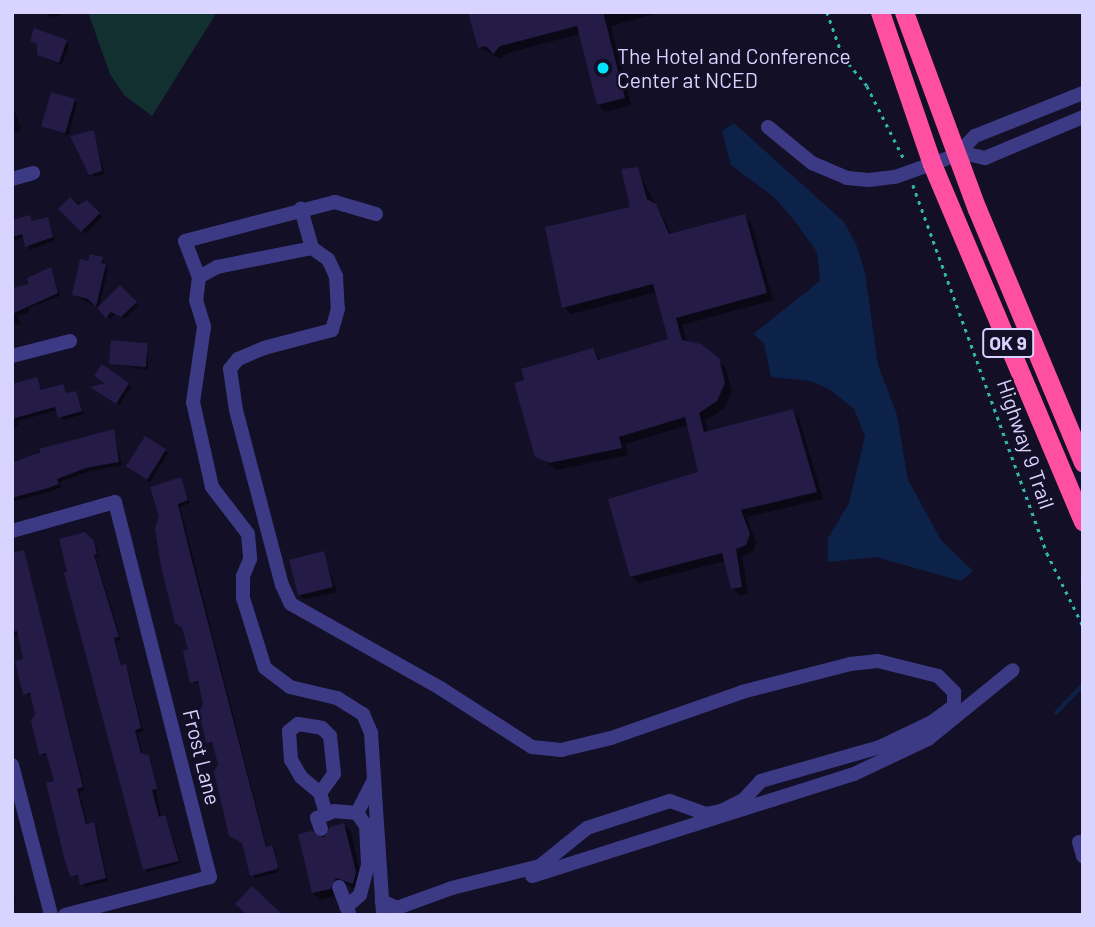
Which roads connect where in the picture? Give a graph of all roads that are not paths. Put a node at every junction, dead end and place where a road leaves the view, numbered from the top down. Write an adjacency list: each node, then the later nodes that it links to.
1 (880, 12): 7 (highway, OK 9)
2 (904, 12): 6 (highway, OK 9)
3 (1083, 93): 6 (street)
4 (1083, 117): 6 (street)
5 (768, 127): 7 (street)
6 (960, 154): 7 (street); 16 (highway, OK 9)
7 (932, 164): 17 (highway, OK 9)
8 (33, 173): 9 (street)
9 (12, 179)
10 (301, 209): 11 (street); 12 (street); 13 (street)
11 (376, 214)
12 (312, 248): 13 (street); 29 (street)
13 (199, 276): 21 (street)
14 (70, 341): 15 (street)
15 (12, 356)
16 (1083, 463)
17 (1083, 521)
18 (12, 531): 32 (street, Frost Lane)
19 (1013, 670): 33 (street)
20 (12, 765): 31 (street)
21 (374, 779): 23 (street); 29 (street)
22 (320, 793): 22 (street); 24 (street)
23 (357, 813): 24 (street); 30 (street)
24 (326, 814): 25 (street)
25 (321, 829)
26 (1079, 842): 27 (street)
27 (1083, 856)
28 (339, 887): 30 (street)
29 (383, 908)
30 (348, 911)
31 (51, 915)
32 (65, 915)
33 (400, 915)

